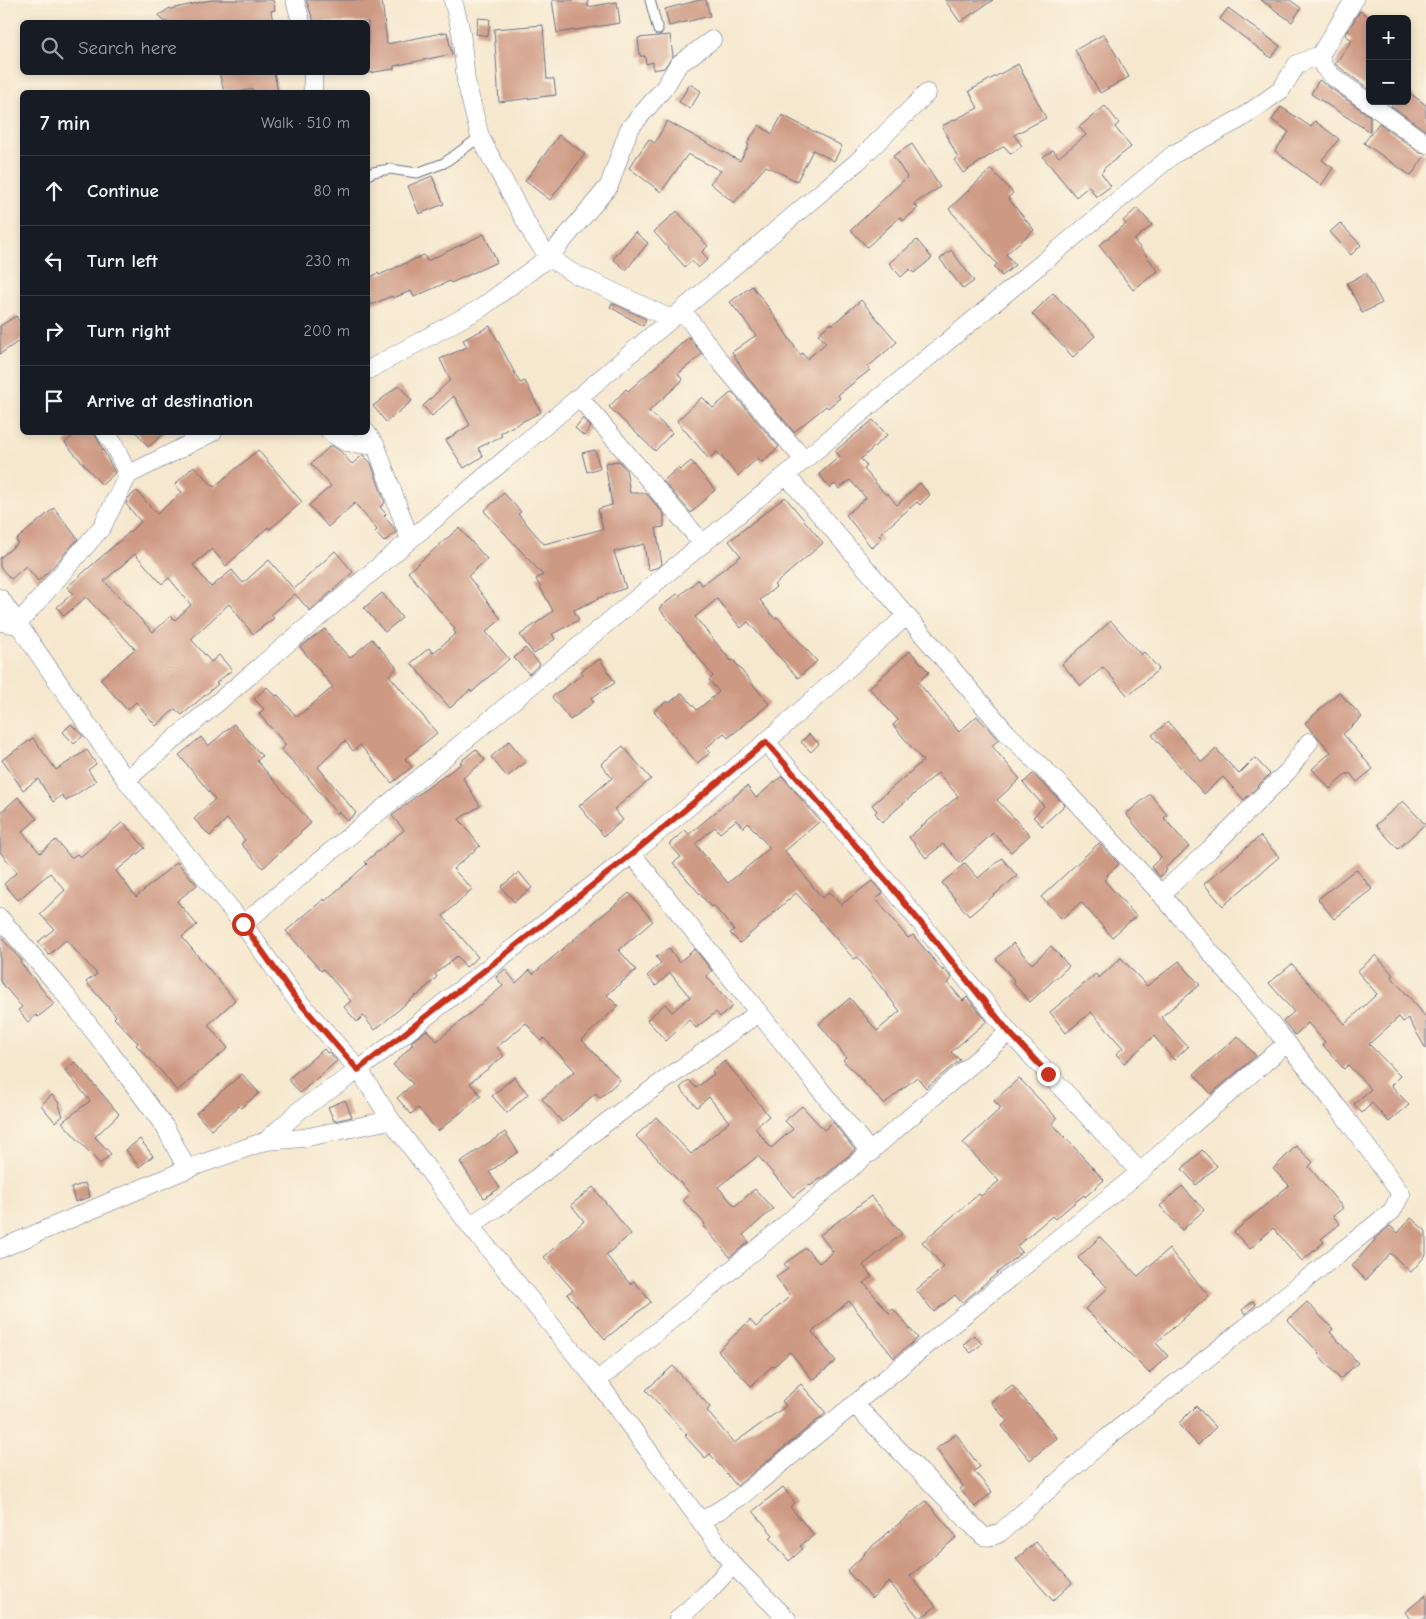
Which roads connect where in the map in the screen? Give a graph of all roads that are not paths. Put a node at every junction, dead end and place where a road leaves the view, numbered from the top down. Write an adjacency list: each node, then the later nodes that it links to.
1 (295, 0): 5 (street)
2 (453, 0): 12 (street)
3 (650, 0): 6 (lane)
4 (1354, 0): 8 (street)
5 (300, 20)
6 (658, 30)
7 (712, 40): 15 (street)
8 (1320, 55): 13 (street); 23 (street)
9 (312, 75): 10 (street)
10 (312, 90)
11 (927, 93): 16 (street)
12 (480, 137): 14 (lane); 15 (street)
13 (1426, 144)
14 (370, 174)
15 (550, 257): 16 (street); 17 (street)
16 (676, 314): 18 (street); 23 (street)
17 (370, 369)
18 (579, 397): 26 (street); 27 (street)
19 (107, 435): 24 (street)
20 (207, 435): 24 (street)
21 (335, 435): 22 (street)
22 (371, 439): 26 (street)
23 (804, 460): 25 (street)
24 (128, 475): 30 (street)
25 (786, 476): 27 (street); 29 (street)
26 (410, 540): 33 (street)
27 (703, 544): 37 (street)
28 (0, 598): 30 (street)
29 (906, 616): 31 (street); 35 (street)
30 (8, 623): 33 (street)
31 (766, 742): 34 (street); 39 (street)
32 (1309, 742): 35 (street)
33 (126, 780): 37 (street)
34 (632, 854): 38 (street); 41 (street)
35 (1160, 894): 40 (street)
36 (0, 918): 45 (street)
37 (243, 924): 41 (street)
38 (758, 1012): 44 (street); 47 (street)
39 (1009, 1032): 44 (street); 46 (street)
40 (1287, 1043): 46 (street); 50 (street)
41 (358, 1070): 42 (street); 43 (street)
42 (391, 1120): 43 (street); 47 (street)
43 (266, 1141): 45 (street)
44 (871, 1153): 49 (street)
45 (188, 1169): 48 (street)
46 (1140, 1172): 50 (street)
47 (470, 1226): 49 (street)
48 (0, 1249)
49 (597, 1381): 51 (street)
50 (854, 1404): 51 (street)
51 (702, 1521): 52 (street)
52 (733, 1565): 53 (street); 54 (street)
53 (678, 1619)
54 (787, 1619)

